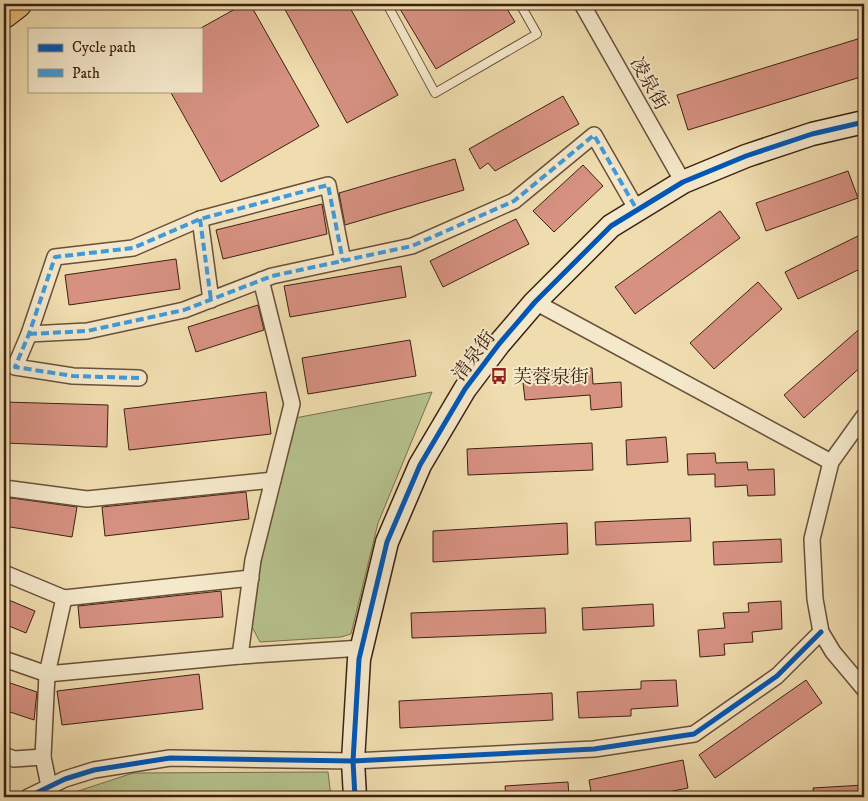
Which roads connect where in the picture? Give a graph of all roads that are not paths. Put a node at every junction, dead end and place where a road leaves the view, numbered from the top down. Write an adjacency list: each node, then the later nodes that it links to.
1 (17, 4): 6 (highway)
2 (387, 4): 3 (lane)
3 (520, 4)
4 (582, 4): 8 (street, 凌泉街)
5 (593, 4): 8 (street, 凌泉街)
6 (4, 14)
7 (864, 122): 8 (street, 清泉街)
8 (687, 180): 9 (street, 清泉街)
9 (637, 210): 11 (street); 14 (street, 清泉街)
10 (200, 219): 11 (street); 13 (street); 15 (street)
11 (343, 261): 12 (street)
12 (261, 280): 13 (street); 19 (street)
13 (211, 300): 15 (street)
14 (535, 302): 18 (street); 25 (street, 清泉街)
15 (30, 334): 16 (street)
16 (139, 378)
17 (864, 416): 18 (street)
18 (831, 462): 24 (street)
19 (273, 480): 20 (street); 22 (street)
20 (4, 488)
21 (4, 573): 23 (street)
22 (251, 578): 23 (street); 26 (street)
23 (64, 598): 28 (street)
24 (822, 632): 29 (street); 32 (street)
25 (362, 648): 26 (street); 32 (street, 清泉街)
26 (240, 656): 28 (street)
27 (4, 659): 28 (street)
28 (47, 674): 31 (street)
29 (864, 689)
30 (4, 755): 31 (street)
31 (43, 757): 33 (street)
32 (353, 761): 33 (street); 35 (street, 清泉街)
33 (50, 786): 34 (street)
34 (28, 797)
35 (355, 797)

